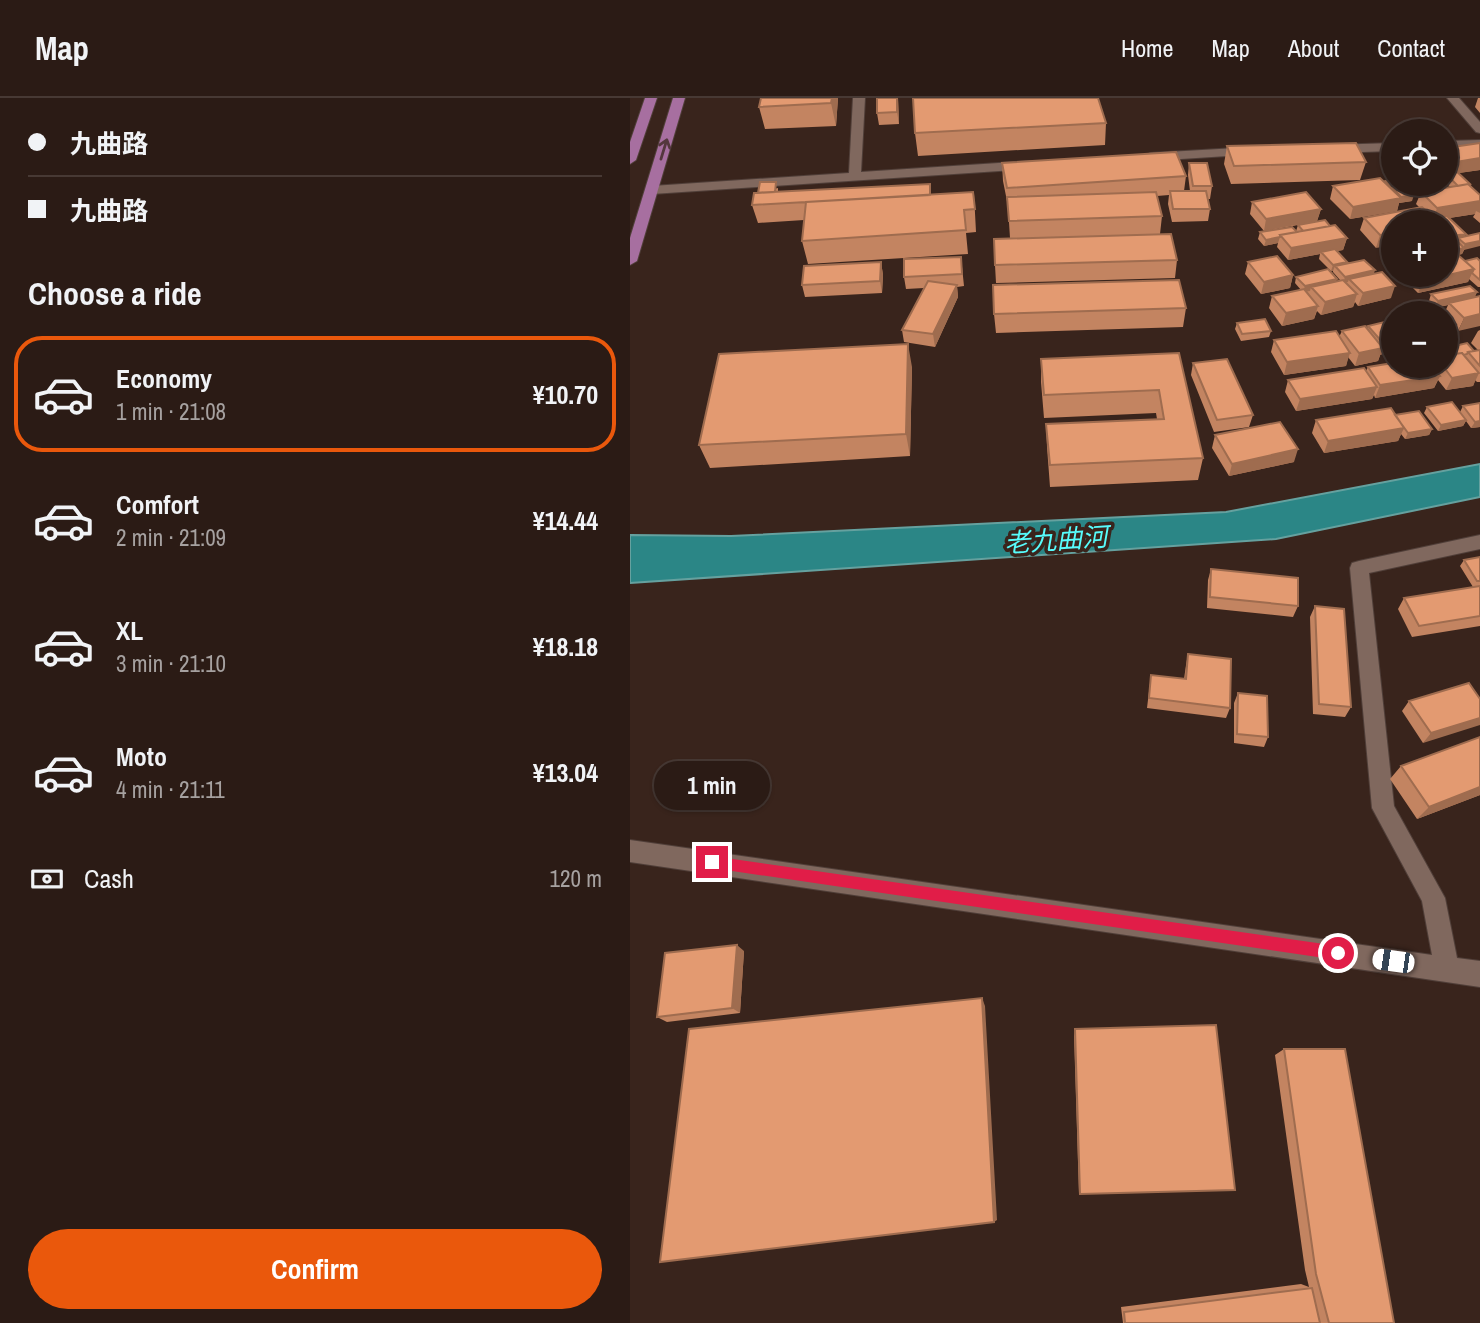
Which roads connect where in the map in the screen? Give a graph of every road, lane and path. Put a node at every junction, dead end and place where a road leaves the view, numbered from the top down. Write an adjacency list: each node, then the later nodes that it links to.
1 (651, 98): 12 (main road)
2 (679, 98): 15 (main road, one-way to 2)
3 (859, 98): 14 (street)
4 (1453, 98): 5 (street)
5 (1480, 129)
6 (1480, 144): 7 (street)
7 (1458, 145)
8 (1381, 147): 9 (street)
9 (1324, 149)
10 (1268, 151): 11 (street)
11 (1138, 158)
12 (630, 160)
13 (1044, 164): 14 (street)
14 (855, 177): 15 (street)
15 (646, 190): 16 (main road)
16 (630, 261)
17 (1480, 541): 19 (street)
18 (630, 851): 19 (street)
19 (1447, 969): 20 (street)
20 (1480, 974)

